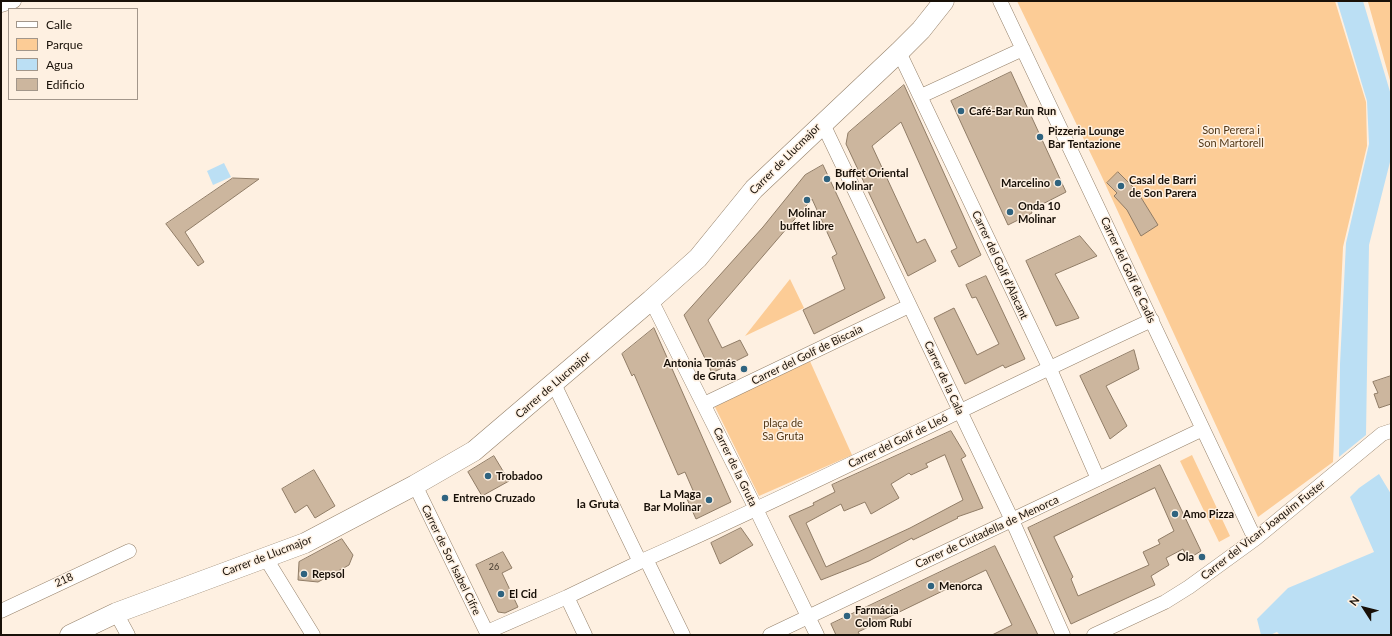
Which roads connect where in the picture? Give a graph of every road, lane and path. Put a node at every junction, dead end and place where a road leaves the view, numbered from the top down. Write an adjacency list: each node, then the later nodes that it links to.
1 (14, 1): 4 (street)
2 (944, 1): 6 (street, Carrer de Llucmajor)
3 (1000, 1): 5 (street, Carrer del Golf de Cadis)
4 (1, 5)
5 (1023, 49): 7 (street); 11 (street, Carrer del Golf de Cadis)
6 (899, 52): 7 (street, Carrer del Golf d'Alacant); 8 (street, Carrer de Llucmajor)
7 (921, 96): 12 (street, Carrer del Golf d'Alacant)
8 (822, 122): 9 (street, Carrer de Llucmajor); 10 (street, Carrer de la Cala)
9 (651, 300): 13 (street, Carrer de Llucmajor); 14 (street, Carrer de la Gruta)
10 (909, 306): 14 (street, Carrer del Golf de Biscaia); 15 (street, Carrer de la Cala)
11 (1152, 320): 12 (street, Carrer del Golf de Lleó); 16 (street, Carrer del Golf de Cadis)
12 (1049, 367): 15 (street, Carrer del Golf de Lleó); 18 (street, Carrer del Golf d'Alacant)
13 (554, 384): 19 (street, Carrer de Llucmajor); 25 (street)
14 (704, 404): 20 (street, Carrer de la Gruta)
15 (959, 411): 20 (street, Carrer del Golf de Lleó); 21 (street, Carrer de la Cala)
16 (1203, 429): 18 (street, Carrer de Ciutadella de Menorca); 22 (street, Carrer del Golf de Cadis)
17 (1387, 432): 22 (street, Carrer del Vicari Joaquim Fuster)
18 (1098, 479): 21 (street, Carrer de Ciutadella de Menorca)
19 (415, 485): 24 (street, Carrer de Llucmajor); 30 (street, Carrer de Sor Isabel Cifre)
20 (756, 509): 25 (street, Carrer del Golf de Lleó); 29 (street, Carrer de la Gruta)
21 (1012, 520): 29 (street, Carrer de Ciutadella de Menorca); 38 (street, Carrer de la Cala)
22 (1255, 539): 39 (street, Carrer del Vicari Joaquim Fuster)
23 (129, 551): 27 (street, 218)
24 (265, 557): 28 (street, Carrer de Llucmajor); 33 (street)
25 (645, 563): 26 (street, Carrer del Golf de Lleó); 35 (street)
26 (567, 597): 30 (street, Carrer del Golf de Lleó); 34 (street)
27 (1, 611)
28 (116, 613): 31 (street, Carrer de Llucmajor); 32 (street)
29 (809, 617): 36 (street, Carrer de Ciutadella de Menorca); 37 (street, Carrer de la Gruta)
30 (488, 634)
31 (70, 635)
32 (128, 635)
33 (313, 635)
34 (585, 635)
35 (683, 635)
36 (770, 635)
37 (817, 635)
38 (1063, 635)
39 (1094, 635)

